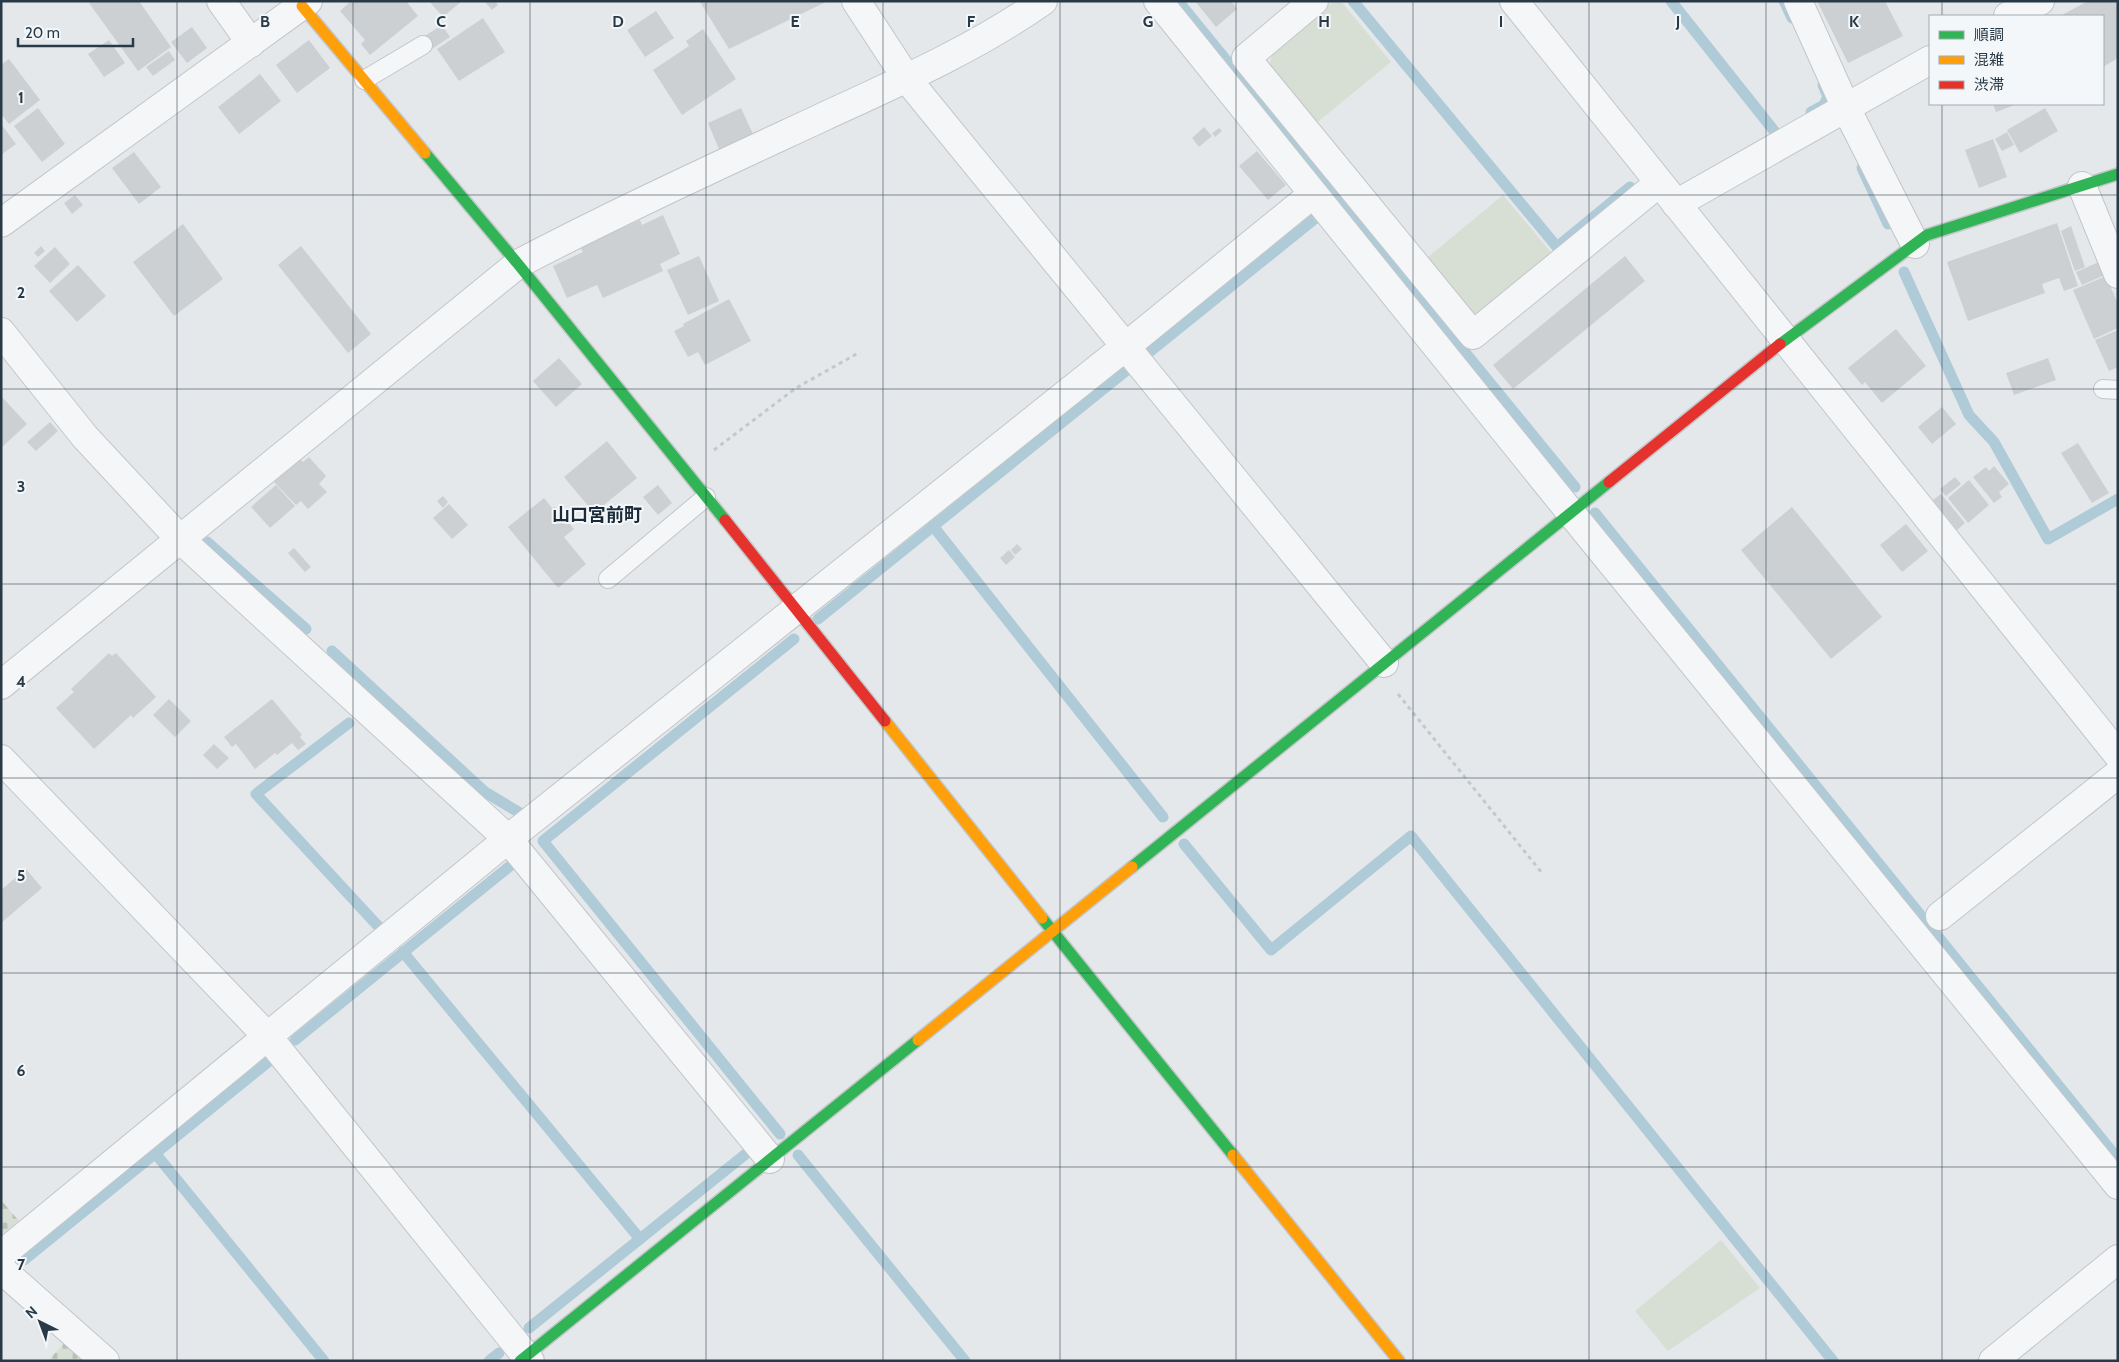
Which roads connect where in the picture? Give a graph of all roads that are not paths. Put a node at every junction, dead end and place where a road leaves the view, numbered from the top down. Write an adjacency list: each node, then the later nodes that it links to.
1 (221, 1): 11 (street)
2 (856, 1): 14 (street)
3 (1043, 1): 14 (street)
4 (1158, 1): 20 (street)
5 (1314, 1): 18 (street)
6 (1514, 1): 18 (street)
7 (1798, 1): 16 (street)
8 (2040, 1): 10 (street)
9 (305, 3): 11 (street); 15 (street)
10 (2010, 15)
11 (251, 43): 22 (street)
12 (423, 45): 15 (lane)
13 (1929, 61): 16 (street)
14 (907, 79): 24 (street); 28 (street)
15 (364, 80): 24 (street)
16 (1846, 108): 21 (street); 23 (street)
17 (2118, 174): 19 (street)
18 (1659, 183): 21 (street)
19 (2082, 186): 23 (street); 25 (street)
20 (1313, 194): 28 (street); 30 (street)
21 (1676, 204): 27 (street)
22 (1, 223)
23 (1915, 244): 27 (street)
24 (518, 264): 29 (street); 31 (street)
25 (2118, 274)
26 (1, 332): 31 (street)
27 (1785, 340): 30 (street); 36 (street)
28 (1125, 347): 33 (street); 34 (street)
29 (706, 497): 32 (lane); 33 (street)
30 (1570, 513): 34 (street); 44 (street)
31 (180, 539): 35 (street); 39 (street)
32 (608, 579)
33 (797, 608): 39 (street); 41 (street)
34 (1381, 666): 41 (street)
35 (1, 685)
36 (2118, 755)
37 (1, 759): 42 (street)
38 (2118, 774): 40 (street)
39 (508, 839): 42 (street); 43 (street)
40 (1940, 916)
41 (1052, 931): 43 (street); 50 (street)
42 (268, 1036): 45 (street); 48 (street)
43 (770, 1159): 48 (street)
44 (2118, 1185)
45 (1, 1255)
46 (2118, 1259): 51 (street)
47 (1, 1269): 49 (street)
48 (526, 1359)
49 (105, 1361)
50 (1399, 1361)
51 (1993, 1361)

